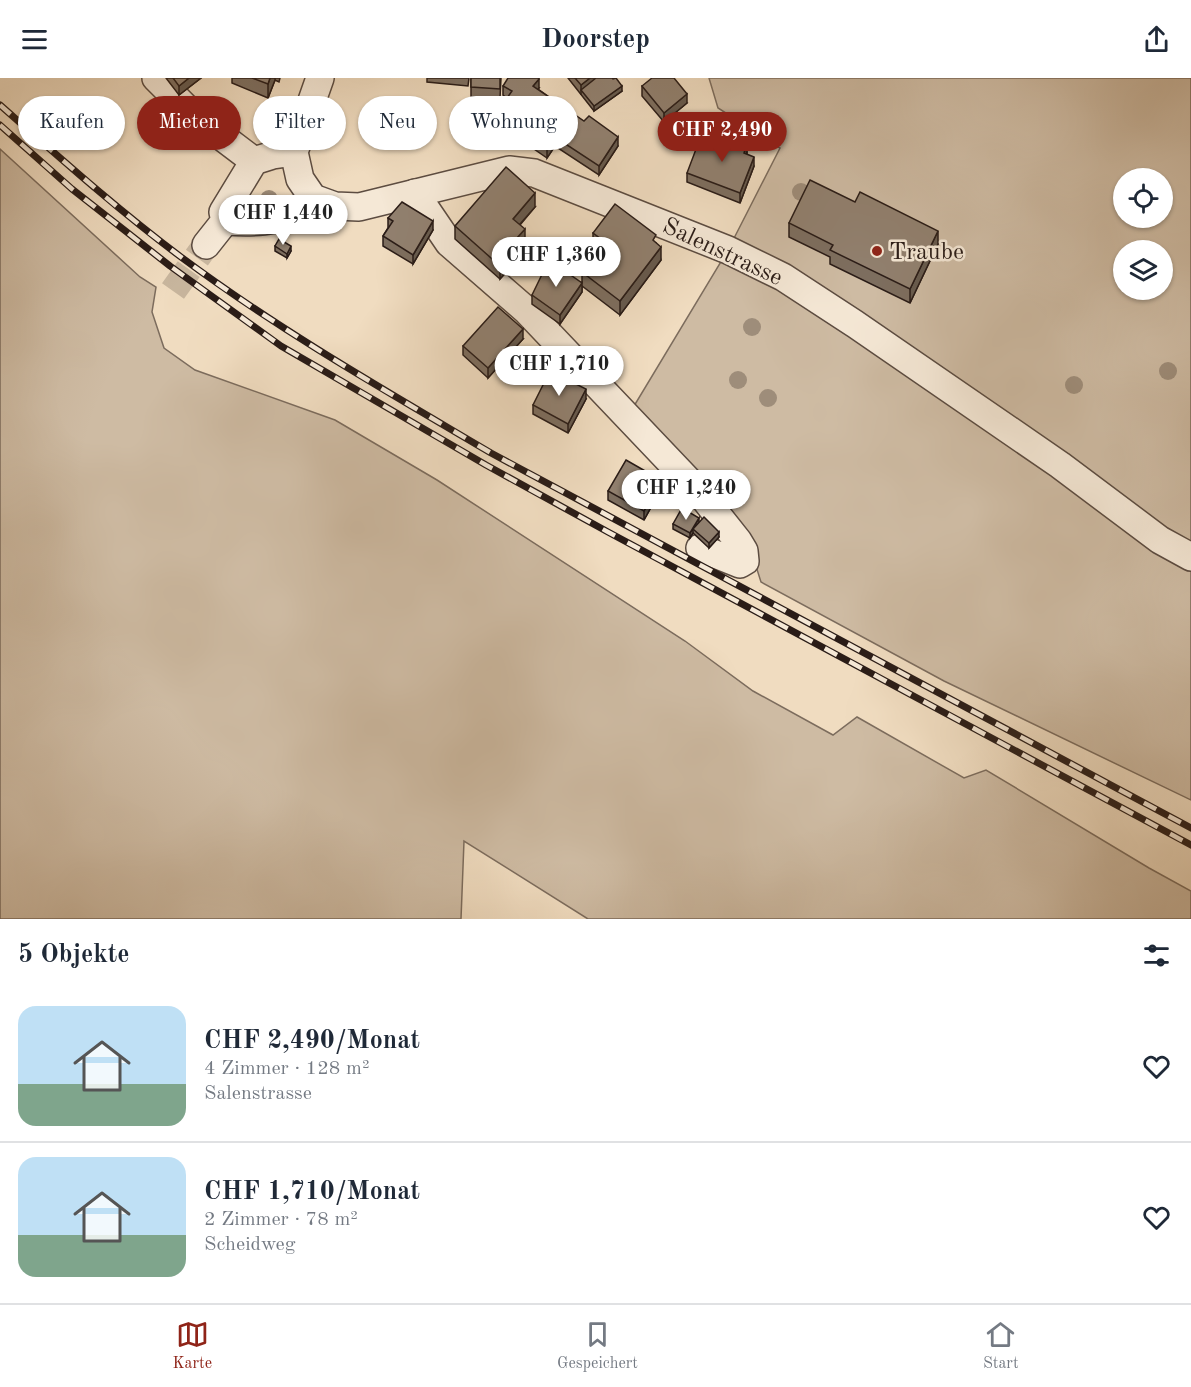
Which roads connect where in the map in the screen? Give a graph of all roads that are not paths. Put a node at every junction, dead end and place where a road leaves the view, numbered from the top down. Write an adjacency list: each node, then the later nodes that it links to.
1 (156, 78): 4 (street)
2 (320, 78): 3 (street)
3 (294, 152): 4 (street); 6 (street)
4 (254, 161): 7 (street)
5 (415, 193): 6 (street, Salenstrasse); 9 (street); 10 (street, Salenstrasse)
6 (313, 198): 7 (street)
7 (225, 221): 8 (street)
8 (206, 245)
9 (700, 548)
10 (1191, 557)

